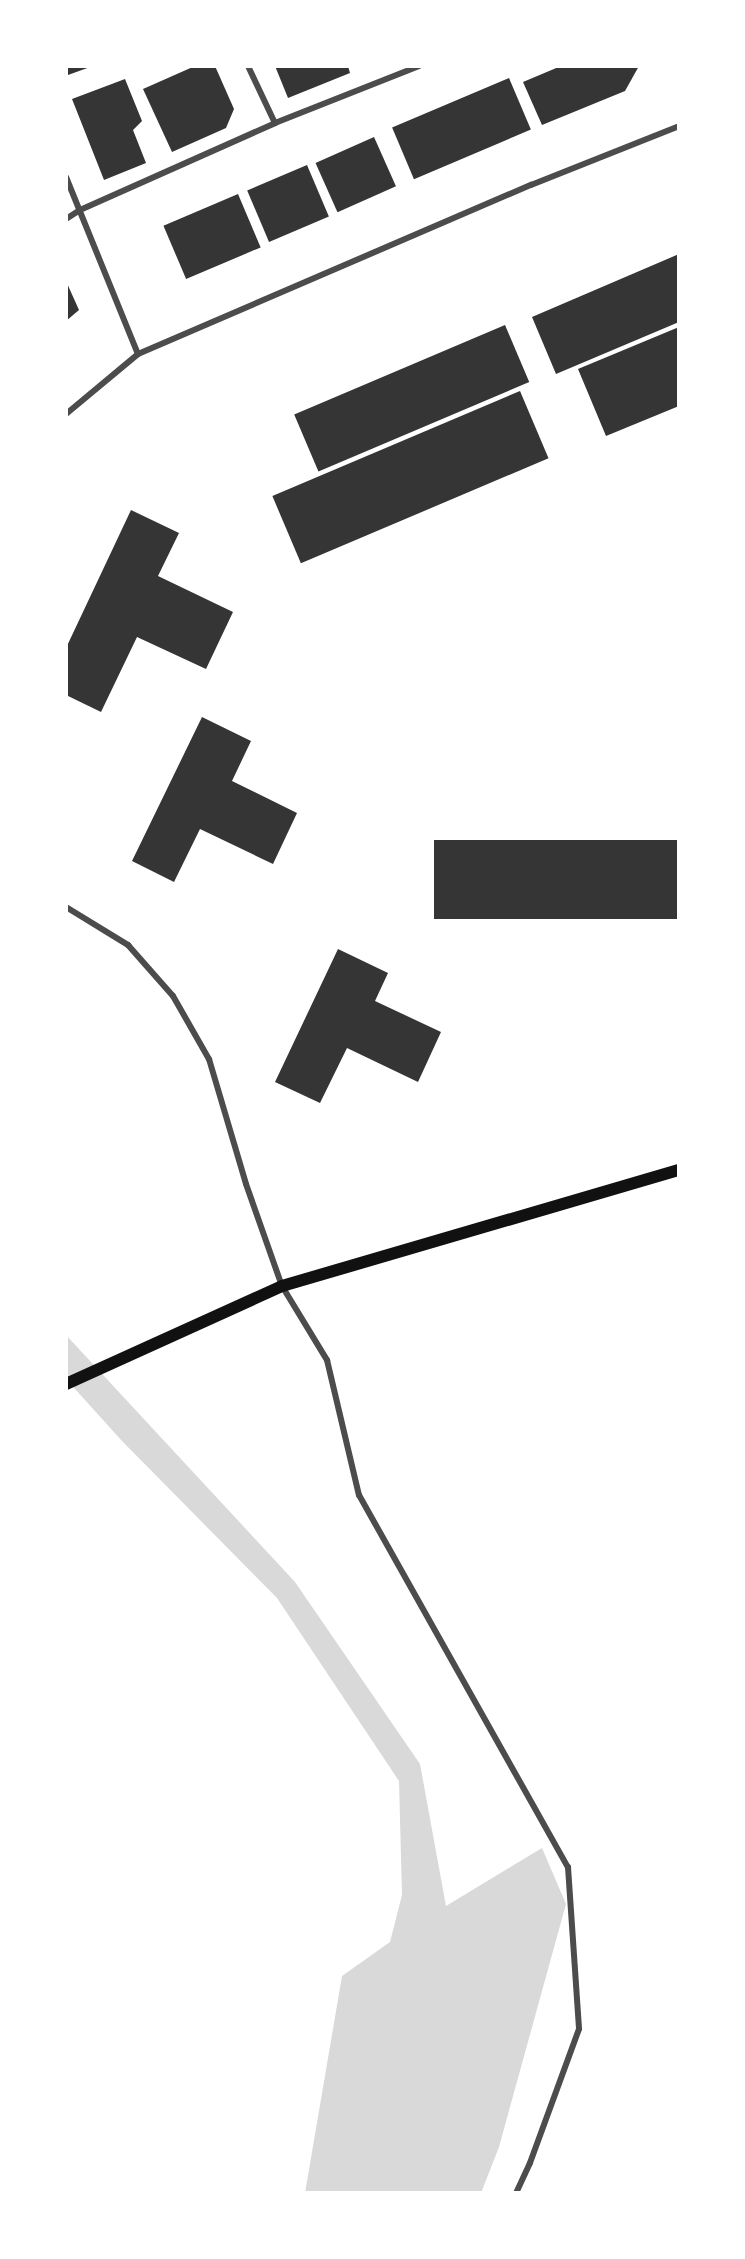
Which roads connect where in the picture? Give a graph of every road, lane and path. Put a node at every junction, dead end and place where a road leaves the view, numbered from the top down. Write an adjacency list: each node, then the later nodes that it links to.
1 (248, 66): 3 (street)
2 (419, 66): 3 (street)
3 (275, 123): 6 (street)
4 (679, 126): 8 (street)
5 (66, 177): 6 (street)
6 (80, 210): 7 (street); 8 (street)
7 (66, 219)
8 (138, 354): 9 (street)
9 (66, 414)
10 (66, 908): 12 (street)
11 (679, 1170): 12 (main road)
12 (282, 1286): 13 (main road); 14 (street)
13 (66, 1384)
14 (516, 2193)

